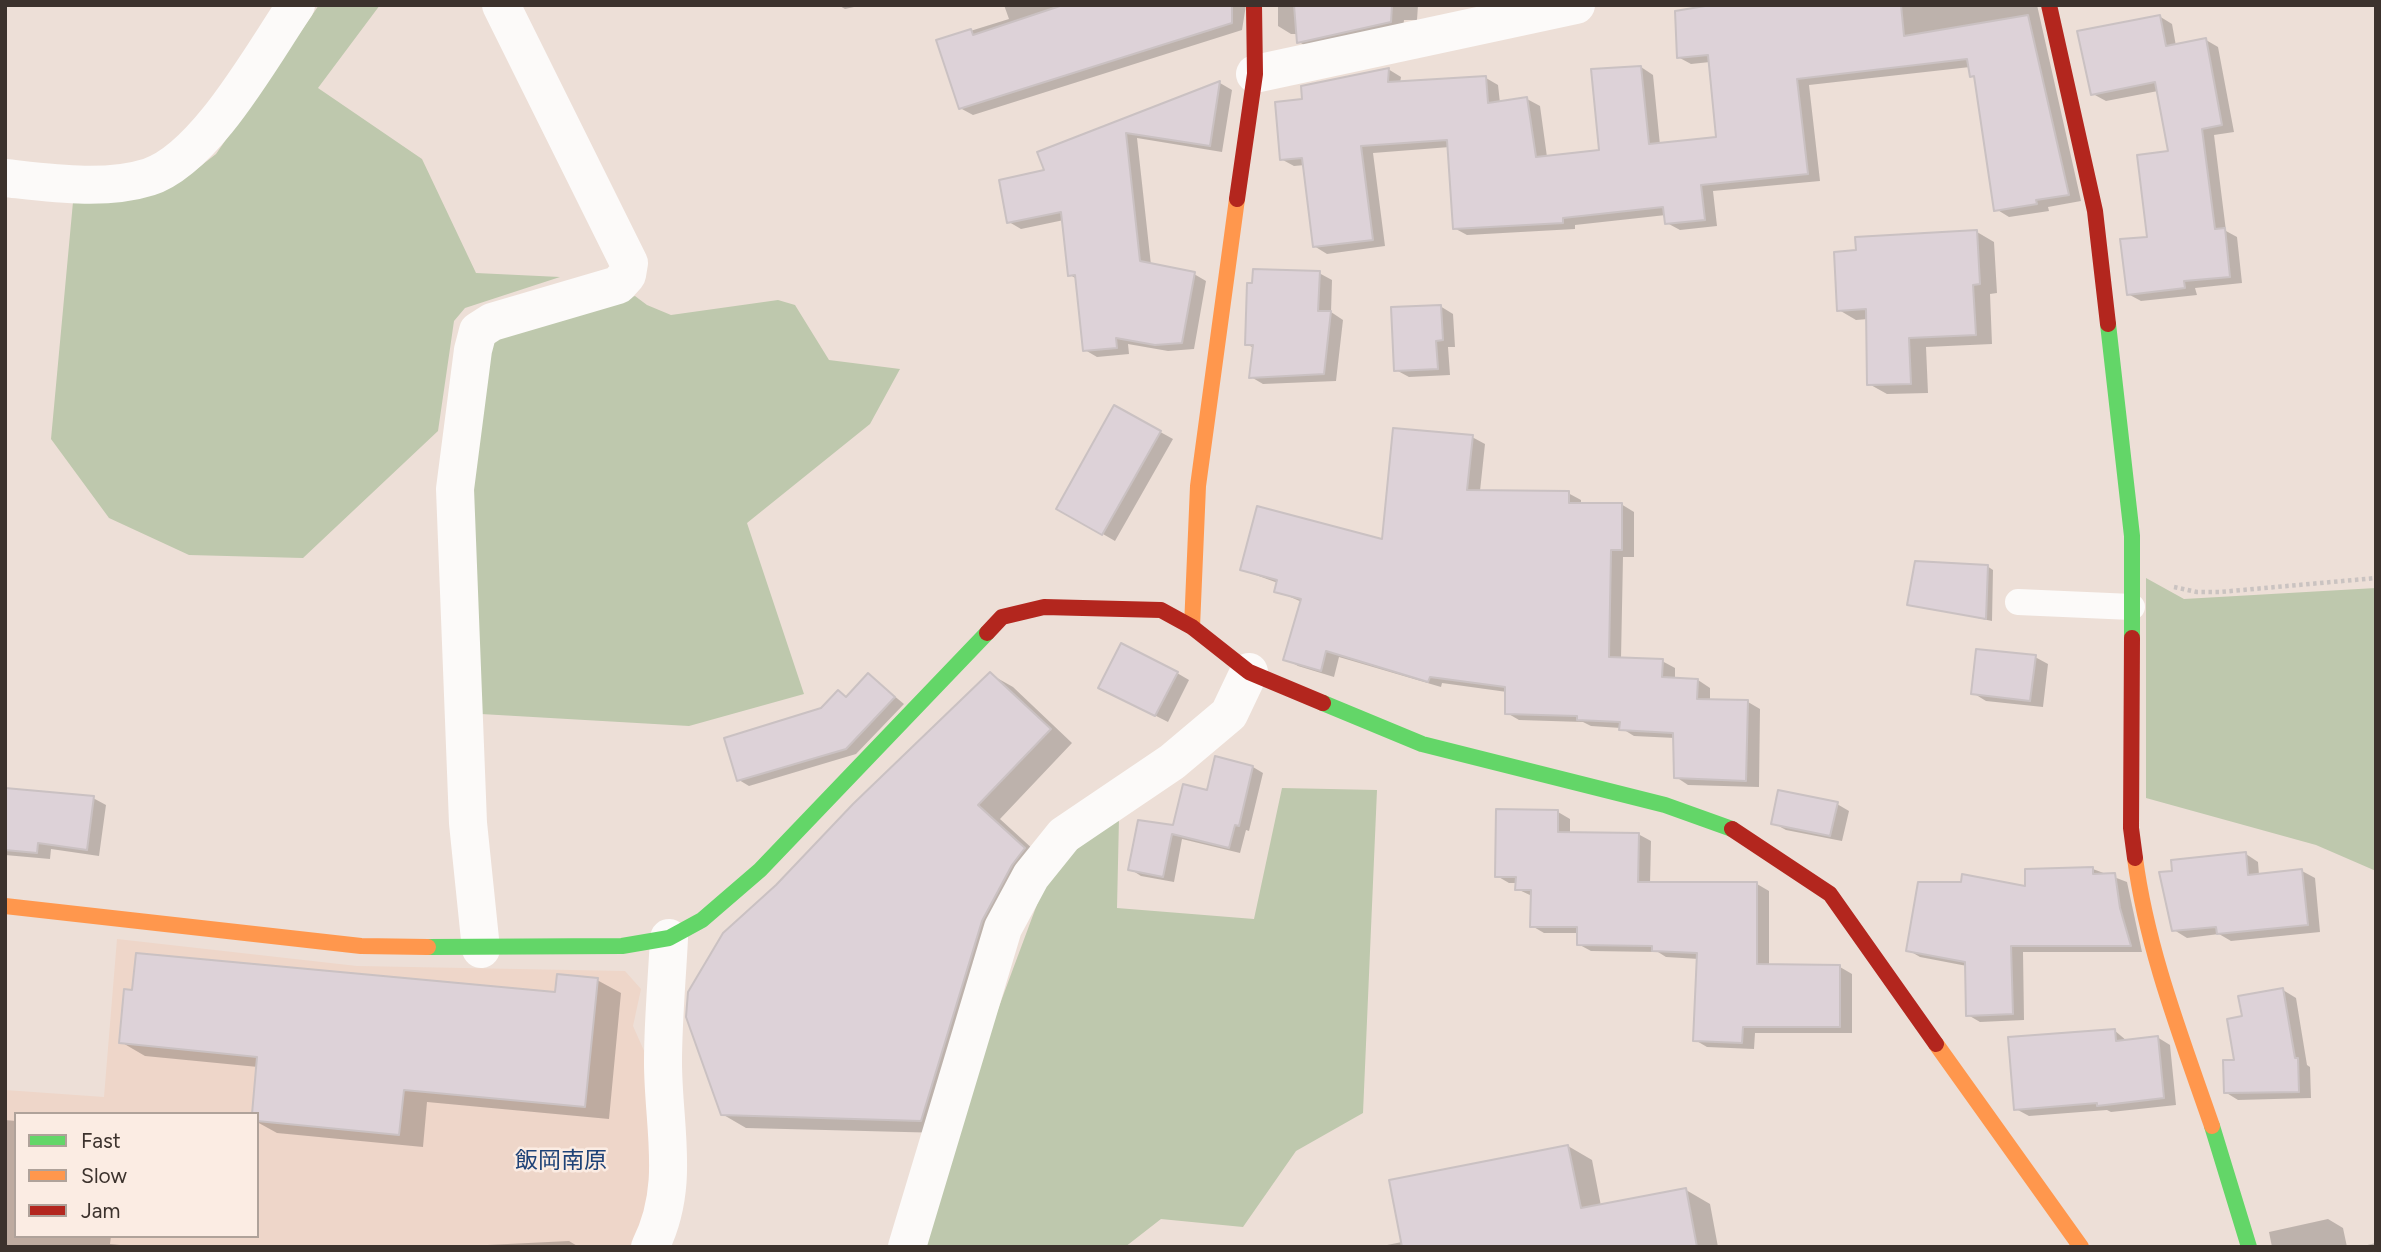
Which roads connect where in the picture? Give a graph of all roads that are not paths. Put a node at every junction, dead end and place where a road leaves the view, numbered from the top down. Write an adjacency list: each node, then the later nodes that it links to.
1 (296, 5): 7 (street)
2 (501, 5): 14 (street)
3 (1254, 5): 6 (street)
4 (1576, 5): 6 (street)
5 (2049, 5): 9 (street)
6 (1255, 74): 10 (street)
7 (5, 178)
8 (2018, 602): 9 (lane)
9 (2132, 607): 18 (street)
10 (1192, 627): 11 (street); 13 (street)
11 (1249, 671): 16 (street); 17 (street)
12 (5, 906): 14 (street)
13 (669, 938): 14 (street); 15 (street)
14 (481, 949)
15 (650, 1247)
16 (906, 1247)
17 (2081, 1247)
18 (2249, 1247)

